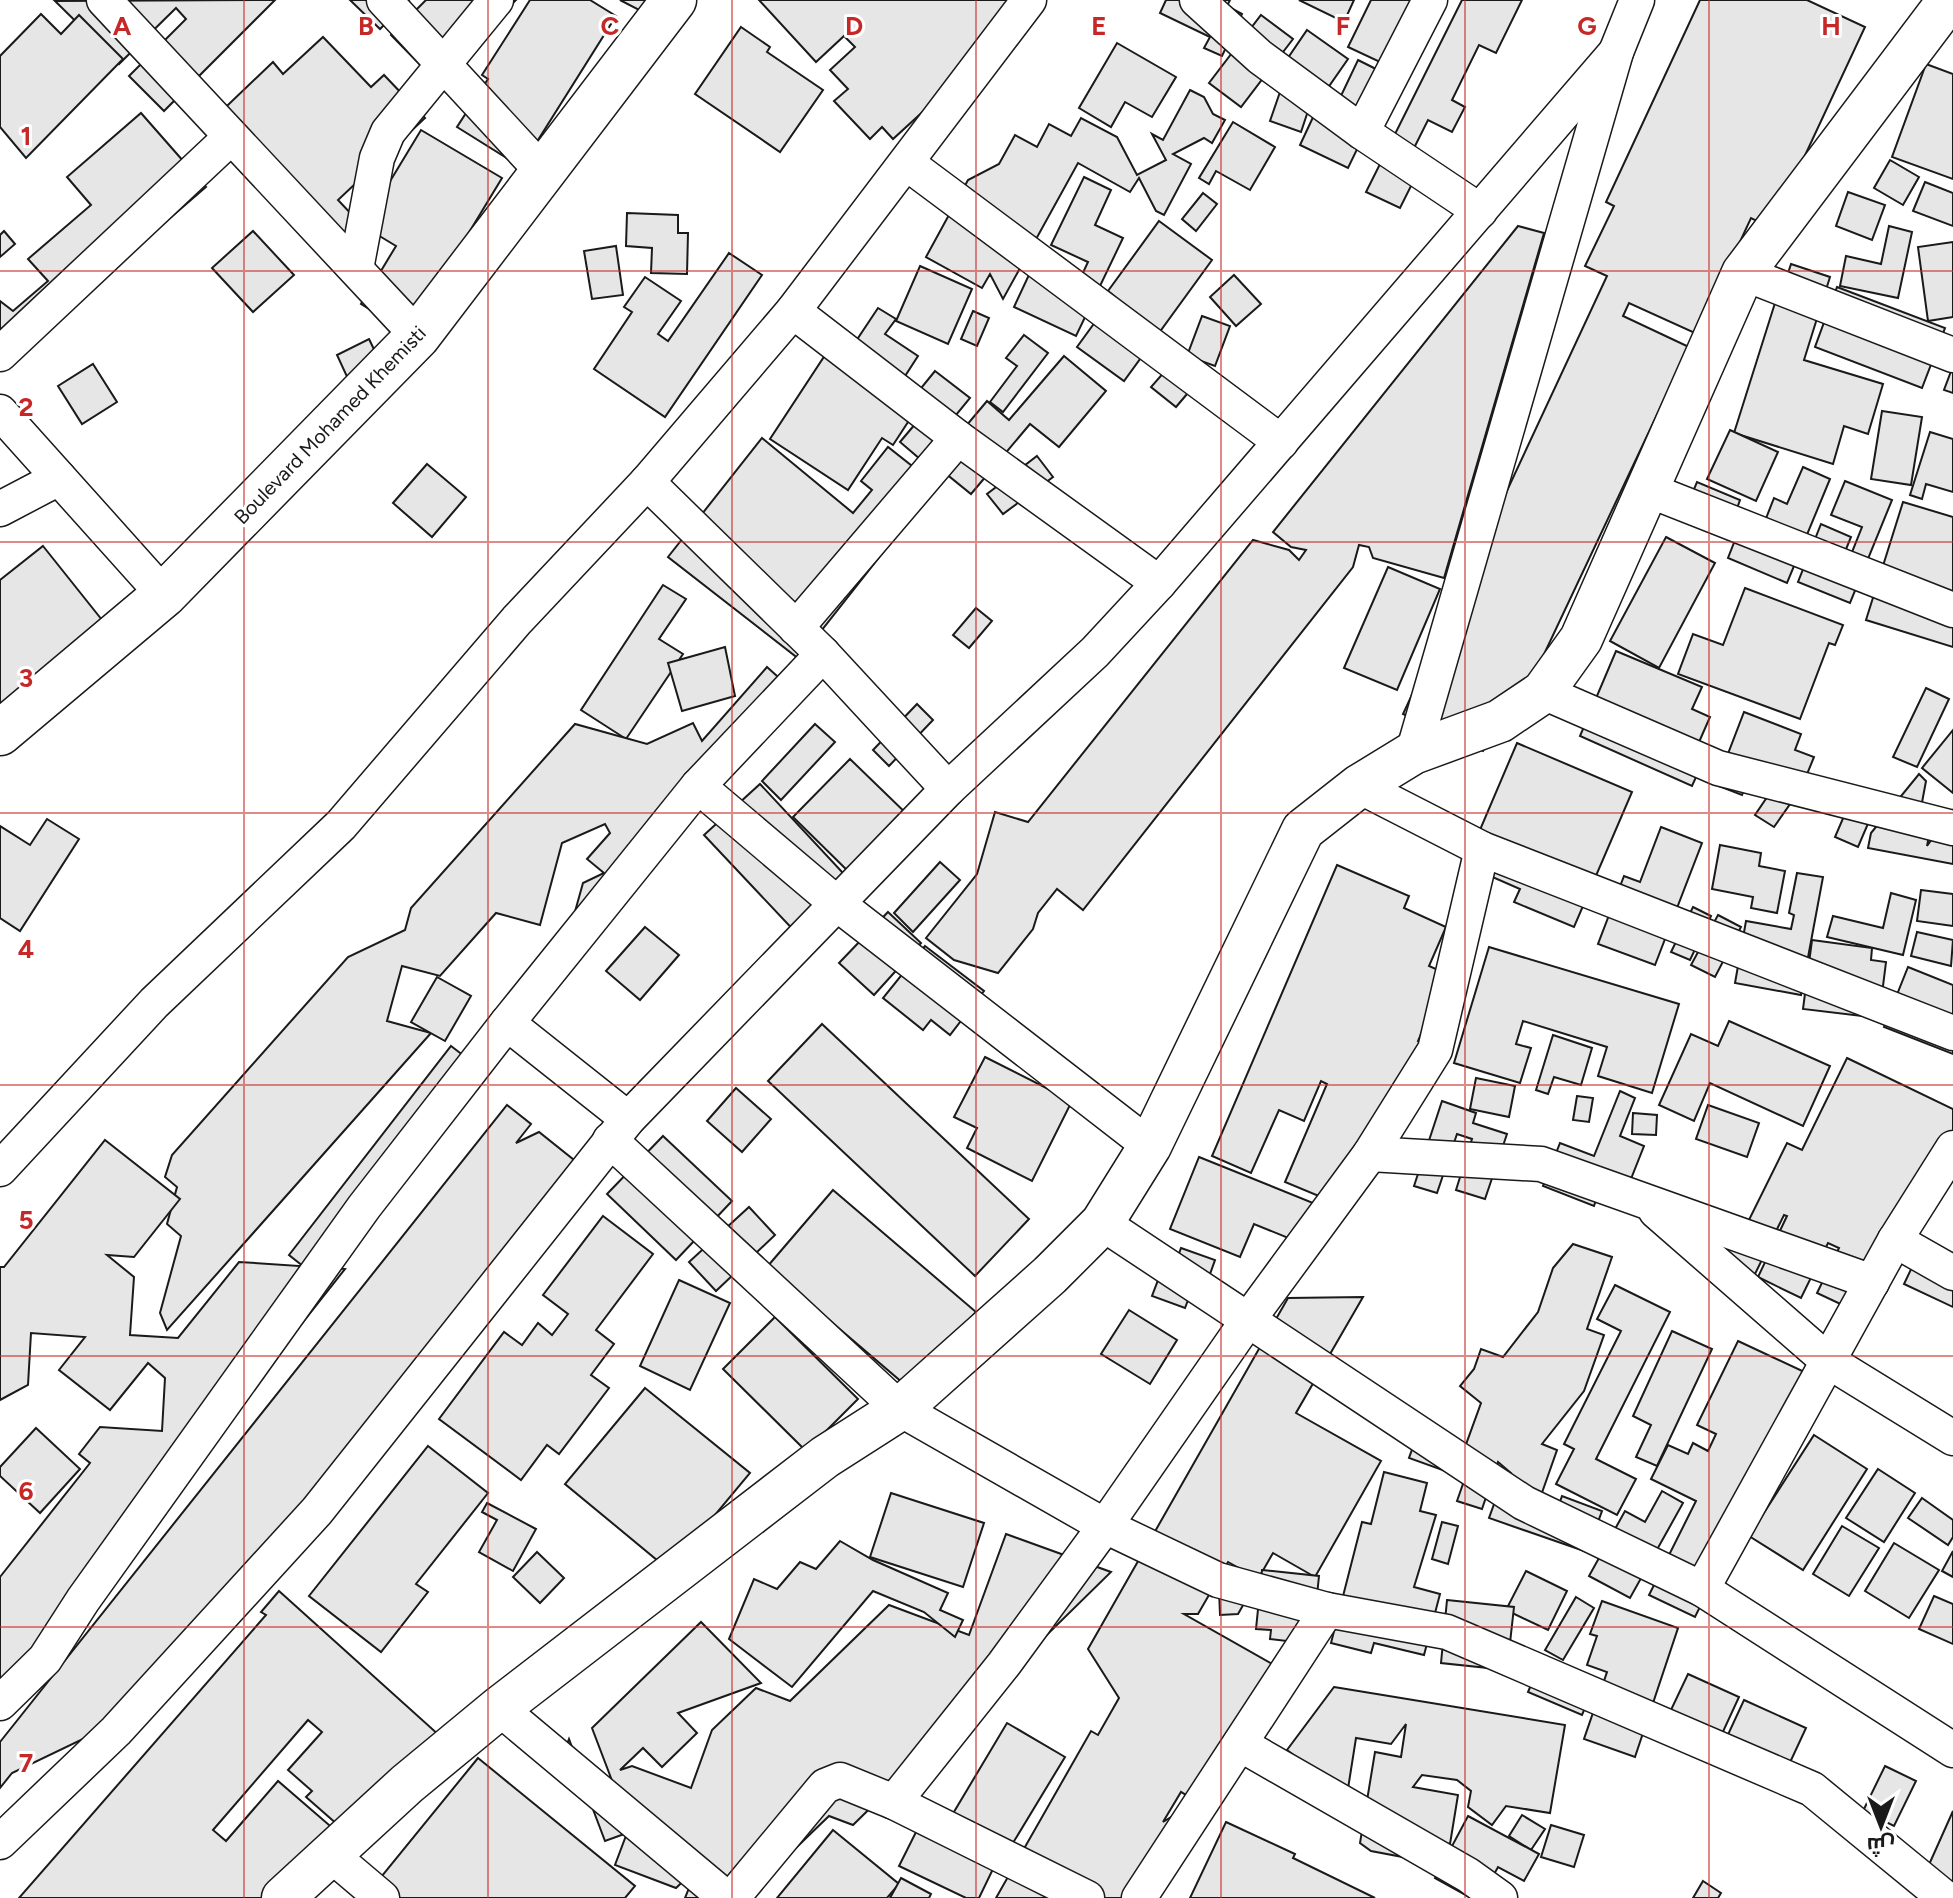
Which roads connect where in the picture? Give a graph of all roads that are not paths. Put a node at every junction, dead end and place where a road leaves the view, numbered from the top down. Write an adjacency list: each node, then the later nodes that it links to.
1 (104, 0): 13 (street)
2 (384, 0): 11 (street)
3 (496, 0): 11 (street)
4 (1029, 0): 14 (street)
5 (1197, 0): 12 (street)
6 (1430, 0): 12 (street)
7 (1637, 0): 10 (street)
8 (1949, 0): 18 (street)
9 (662, 5): 15 (main road, Boulevard Mohamed Khemisti)
10 (1616, 52): 16 (street); 37 (street)
11 (445, 65): 15 (street); 17 (street)
12 (1362, 132): 16 (street)
13 (231, 137): 17 (street); 21 (street)
14 (908, 164): 19 (street); 25 (street)
15 (543, 172): 20 (main road, Boulevard Mohamed Khemisti)
16 (1480, 211): 25 (street)
17 (356, 269): 20 (street)
18 (1743, 273): 22 (street); 28 (street)
19 (793, 311): 24 (street); 27 (street)
20 (418, 336): 31 (main road, Boulevard Mohamed Khemisti)
21 (0, 354)
22 (1953, 355)
23 (0, 412): 26 (street)
24 (958, 438): 30 (street); 33 (street)
25 (1281, 442): 30 (street)
26 (59, 478): 29 (street); 31 (street)
27 (647, 482): 33 (street); 50 (street)
28 (1646, 489): 32 (street); 35 (street)
29 (0, 509)
30 (1159, 583): 40 (street)
31 (164, 595): 36 (main road, Boulevard Mohamed Khemisti)
32 (1953, 610)
33 (796, 628): 34 (street)
34 (823, 654): 38 (street); 40 (street)
35 (1543, 692): 37 (street); 41 (street)
36 (0, 733)
37 (1413, 753): 39 (street)
38 (698, 786): 43 (street); 44 (street)
39 (1359, 786): 42 (street); 47 (street)
40 (948, 789): 43 (street)
41 (1953, 828)
42 (1482, 849): 45 (street); 49 (street)
43 (835, 902): 46 (street); 47 (street)
44 (507, 1023): 46 (street); 63 (street)
45 (1953, 1033)
46 (619, 1130): 58 (street); 68 (street)
47 (1150, 1146): 52 (street)
48 (1953, 1148): 53 (street)
49 (1370, 1154): 51 (street); 56 (street)
50 (0, 1169)
51 (1641, 1198): 55 (street); 57 (street)
52 (1102, 1223): 56 (street); 58 (street)
53 (1895, 1240): 54 (street); 55 (street)
54 (1953, 1273)
55 (1872, 1282): 57 (street)
56 (1248, 1320): 60 (street); 61 (street)
57 (1828, 1361): 59 (street); 61 (street)
58 (900, 1409): 60 (street); 64 (street)
59 (1953, 1438)
60 (1105, 1526): 62 (street); 67 (street)
61 (1702, 1589): 66 (street)
62 (1327, 1610): 65 (street); 77 (street)
63 (0, 1703)
64 (499, 1708): 69 (street); 72 (street)
65 (1240, 1744): 75 (street); 76 (street)
66 (1953, 1750)
67 (894, 1802): 73 (street); 74 (street)
68 (0, 1842)
69 (330, 1854): 70 (street); 71 (street)
70 (283, 1898)
71 (382, 1898)
72 (726, 1898)
73 (732, 1898)
74 (1087, 1898)
75 (1139, 1898)
76 (1500, 1898)
77 (1945, 1898)

